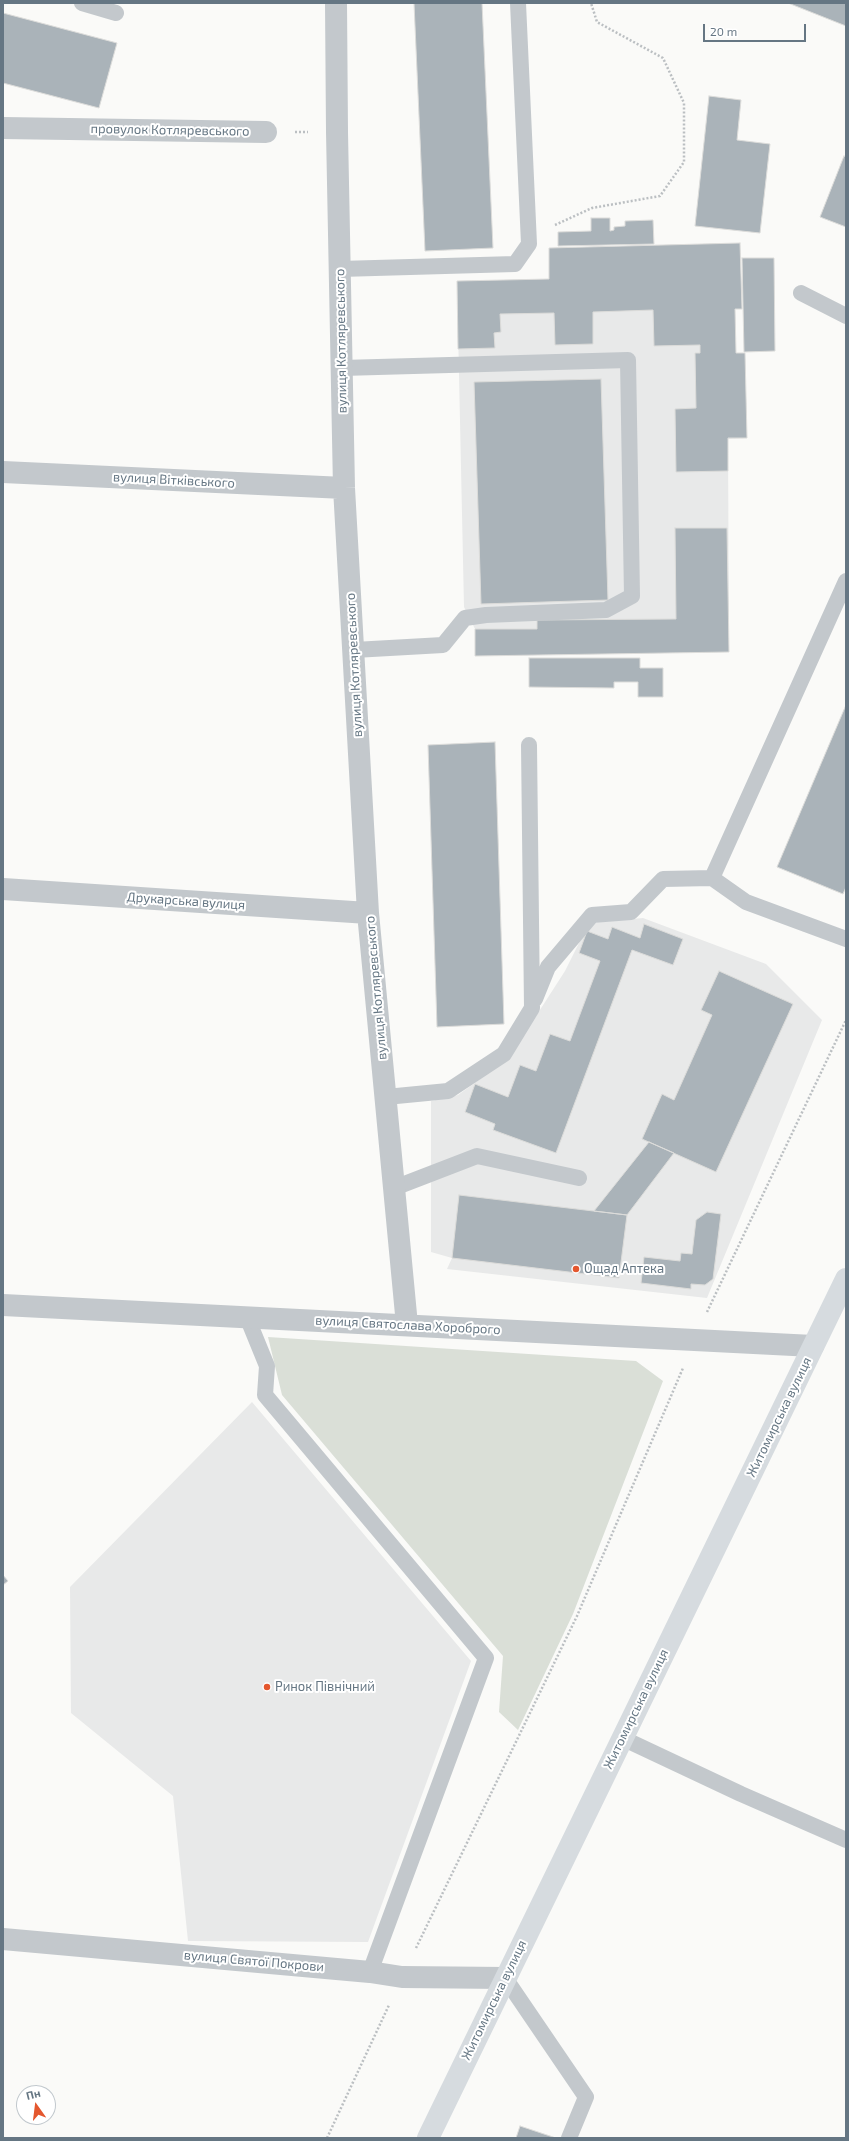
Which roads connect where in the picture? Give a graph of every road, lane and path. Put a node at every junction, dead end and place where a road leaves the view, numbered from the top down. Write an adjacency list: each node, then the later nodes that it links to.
1 (82, 3): 5 (lane)
2 (336, 3): 8 (street, вулиця Котляревського)
3 (518, 3): 9 (lane)
4 (591, 3): 9 (path)
5 (116, 12)
6 (3, 128): 7 (street, провулок Котляревського)
7 (266, 132): 8 (path, провулок Котляревського)
8 (337, 132): 10 (street, вулиця Котляревського)
9 (529, 244): 10 (lane)
10 (340, 269): 13 (street, вулиця Котляревського)
11 (801, 293): 12 (lane)
12 (846, 316)
13 (342, 368): 15 (street, вулиця Котляревського); 17 (lane)
14 (3, 472): 15 (street, вулиця Вітківського)
15 (344, 488): 17 (street, вулиця Котляревського)
16 (846, 581): 19 (lane)
17 (354, 650): 21 (street, вулиця Котляревського)
18 (529, 745): 23 (lane)
19 (712, 878): 22 (lane); 23 (lane)
20 (3, 889): 21 (street, Друкарська вулиця)
21 (368, 914): 25 (street, вулиця Котляревського)
22 (846, 939)
23 (532, 1008): 25 (lane)
24 (846, 1020): 32 (path)
25 (386, 1097): 27 (street, вулиця Котляревського)
26 (579, 1178): 27 (lane)
27 (394, 1188): 31 (street, вулиця Котляревського)
28 (846, 1279): 33 (main road, Житомирська вулиця)
29 (3, 1305): 30 (street, вулиця Святослава Хороброго)
30 (247, 1317): 31 (street, вулиця Святослава Хороброго); 37 (lane)
31 (407, 1325): 32 (street, вулиця Святослава Хороброго)
32 (693, 1340): 33 (street, вулиця Святослава Хороброго); 38 (path)
33 (814, 1346): 34 (main road, Житомирська вулиця)
34 (622, 1738): 35 (lane); 39 (main road, Житомирська вулиця)
35 (846, 1840)
36 (3, 1939): 37 (street, вулиця Святої Покрови)
37 (370, 1972): 38 (street, вулиця Святої Покрови)
38 (402, 1977): 39 (street, вулиця Святої Покрови); 40 (path)
39 (505, 1978): 41 (main road, Житомирська вулиця); 42 (lane)
40 (327, 2138)
41 (428, 2138)
42 (569, 2138)

